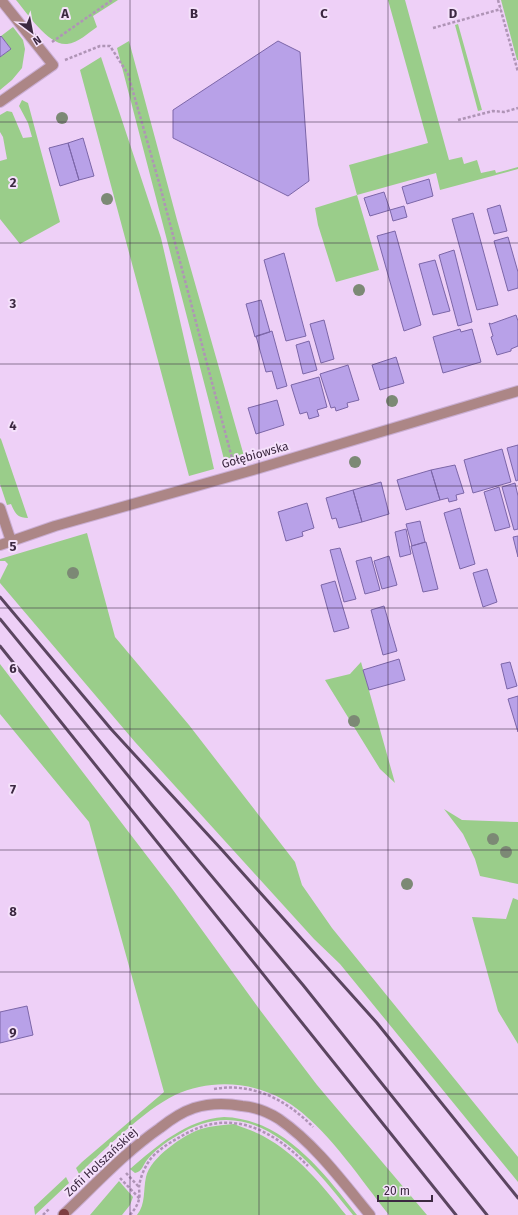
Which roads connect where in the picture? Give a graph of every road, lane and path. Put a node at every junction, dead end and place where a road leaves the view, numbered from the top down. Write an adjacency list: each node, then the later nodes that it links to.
1 (1, 0): 6 (street)
2 (112, 0): 6 (path)
3 (498, 0): 4 (path)
4 (500, 9): 5 (path); 8 (path)
5 (433, 28)
6 (41, 49): 7 (street)
7 (53, 65): 10 (street); 14 (path)
8 (517, 65): 9 (path)
9 (518, 72)
10 (0, 102)
11 (518, 108): 12 (path)
12 (458, 120)
13 (518, 391): 14 (street, Gołębiowska)
14 (236, 474): 16 (street, Gołębiowska)
15 (0, 508): 16 (street)
16 (11, 541): 17 (street, Gołębiowska)
17 (0, 545)
18 (211, 1089): 19 (path)
19 (314, 1128)
20 (312, 1170): 22 (path)
21 (64, 1215): 23 (street, Zofii Holszańskiej)
22 (130, 1215)
23 (370, 1215)

